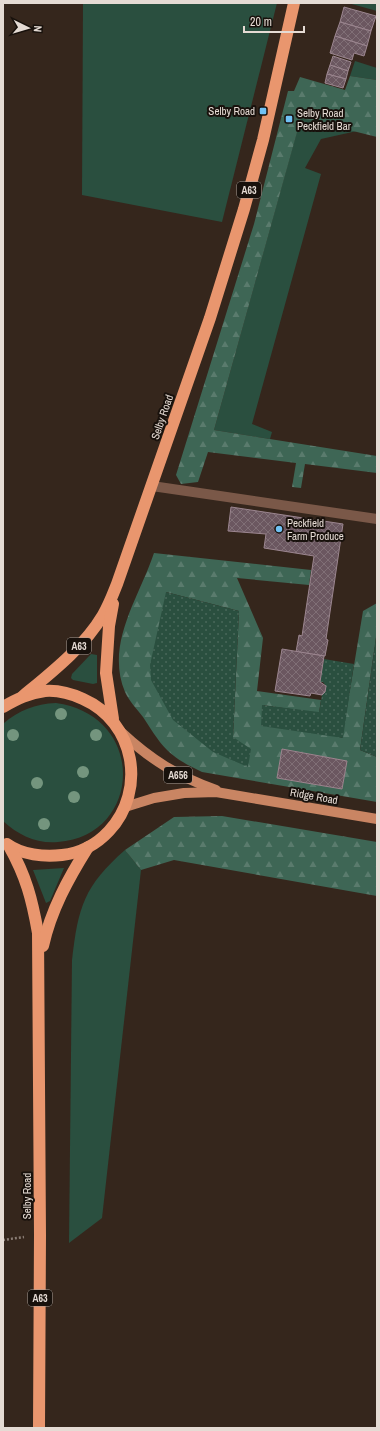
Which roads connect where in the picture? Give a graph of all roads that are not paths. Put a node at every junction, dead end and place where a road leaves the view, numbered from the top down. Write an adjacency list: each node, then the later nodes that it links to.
1 (294, 3): 2 (highway, Selby Road / A63)
2 (152, 486): 3 (lane); 4 (highway, Selby Road / A63)
3 (377, 519)
4 (117, 584): 5 (highway, Selby Road / A63); 7 (highway, Selby Road / A63)
5 (23, 696): 6 (highway); 7 (highway)
6 (3, 707)
7 (113, 720): 8 (highway)
8 (121, 732): 9 (main road, Ridge Road / A656); 10 (highway)
9 (246, 796): 10 (main road, Ridge Road / A656); 11 (main road, Ridge Road / A656)
10 (126, 807): 13 (highway)
11 (377, 819)
12 (6, 843): 13 (highway); 14 (highway, Selby Road / A63)
13 (88, 847): 14 (highway, Selby Road / A63)
14 (39, 964): 15 (highway, Selby Road / A63)
15 (39, 1428)

